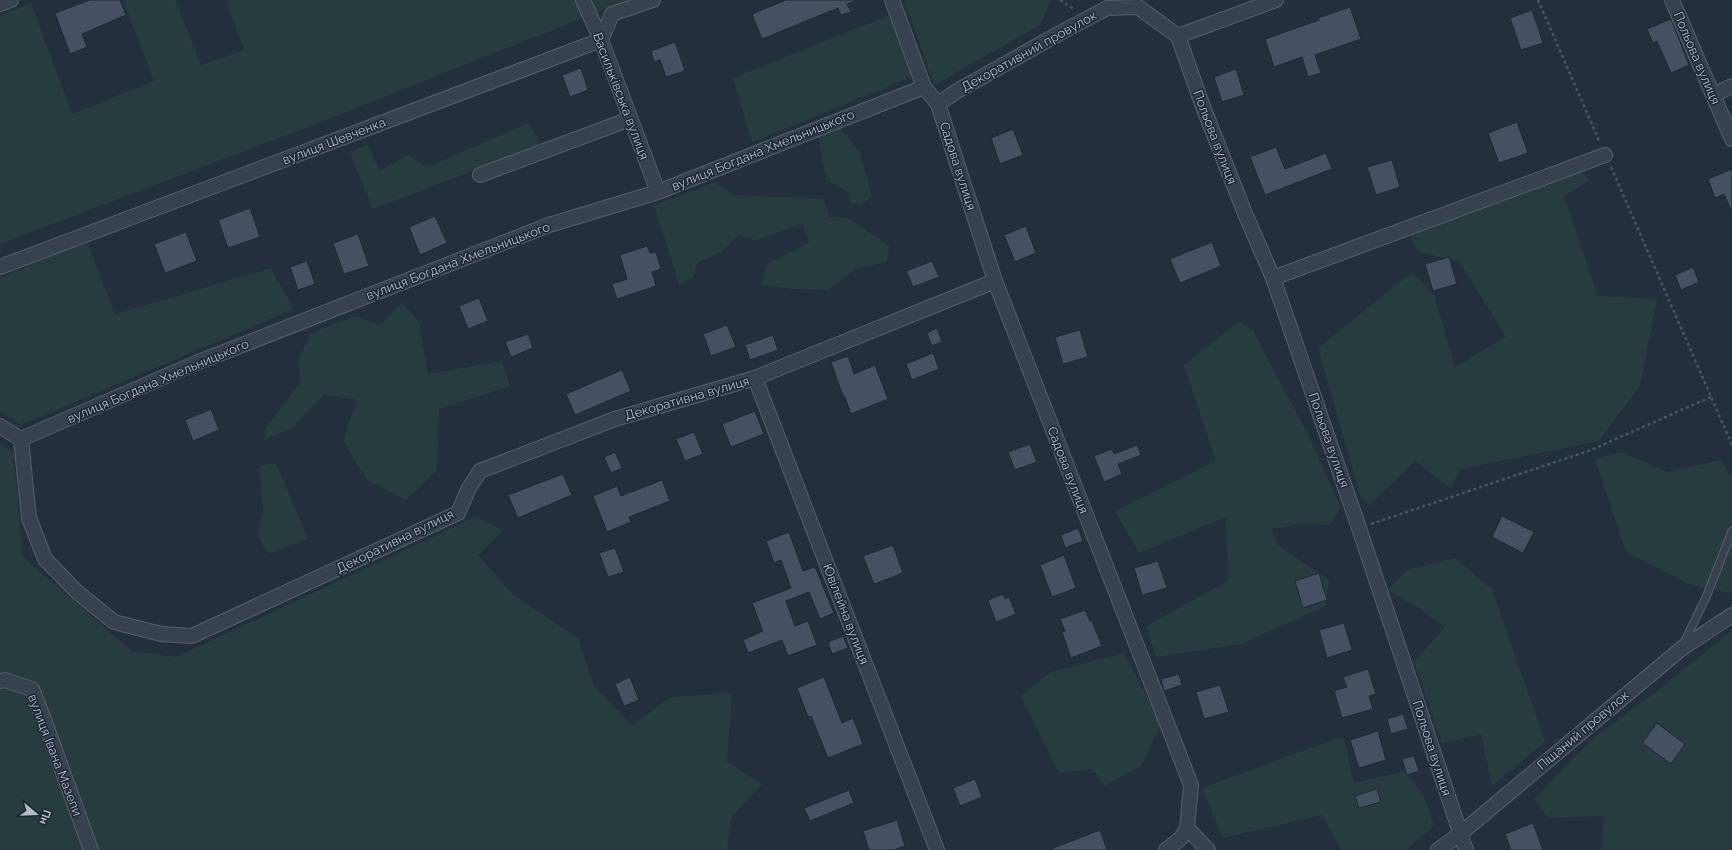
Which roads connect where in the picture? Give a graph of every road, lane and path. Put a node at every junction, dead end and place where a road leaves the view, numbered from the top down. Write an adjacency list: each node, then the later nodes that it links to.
1 (11, 0): 8 (street)
2 (583, 0): 10 (street, Васильківська вулиця)
3 (653, 0): 10 (street)
4 (892, 0): 12 (street)
5 (1276, 0): 9 (street)
6 (1538, 0): 17 (path)
7 (1672, 0): 13 (street, Польова вулиця)
8 (0, 4)
9 (1178, 36): 14 (street, Декоративний провулок); 21 (street, Польова вулиця)
10 (601, 40): 15 (street, Васильківська вулиця); 20 (street, вулиця Шевченка)
11 (1732, 86): 13 (street)
12 (924, 87): 14 (street, Садова вулиця); 19 (street, вулиця Богдана Хмельницького)
13 (1713, 95): 16 (street, Польова вулиця)
14 (938, 104): 22 (street, Садова вулиця)
15 (630, 119): 18 (street); 19 (street, Васильківська вулиця)
16 (1732, 139)
17 (1605, 155): 21 (street); 24 (path)
18 (480, 175)
19 (658, 192): 26 (street, вулиця Богдана Хмельницького)
20 (0, 267)
21 (1273, 278): 28 (street, Польова вулиця)
22 (995, 281): 23 (street, Декоративна вулиця); 33 (street, Садова вулиця)
23 (755, 378): 26 (street, Декоративна вулиця); 36 (street, Ювілейна вулиця)
24 (1711, 397): 27 (path); 28 (path)
25 (0, 426): 26 (street)
26 (21, 439)
27 (1732, 445)
28 (1359, 528): 34 (street, Польова вулиця)
29 (1732, 531): 31 (lane)
30 (1732, 615): 31 (street, Піщаний провулок)
31 (1681, 648): 34 (street, Піщаний провулок)
32 (0, 681): 35 (street, вулиця Івана Мазепи)
33 (1187, 828): 37 (street); 38 (street)
34 (1460, 834): 39 (street, Піщаний провулок); 40 (street, Польова вулиця)
35 (91, 850)
36 (937, 850)
37 (1166, 850)
38 (1208, 850)
39 (1438, 850)
40 (1466, 850)

